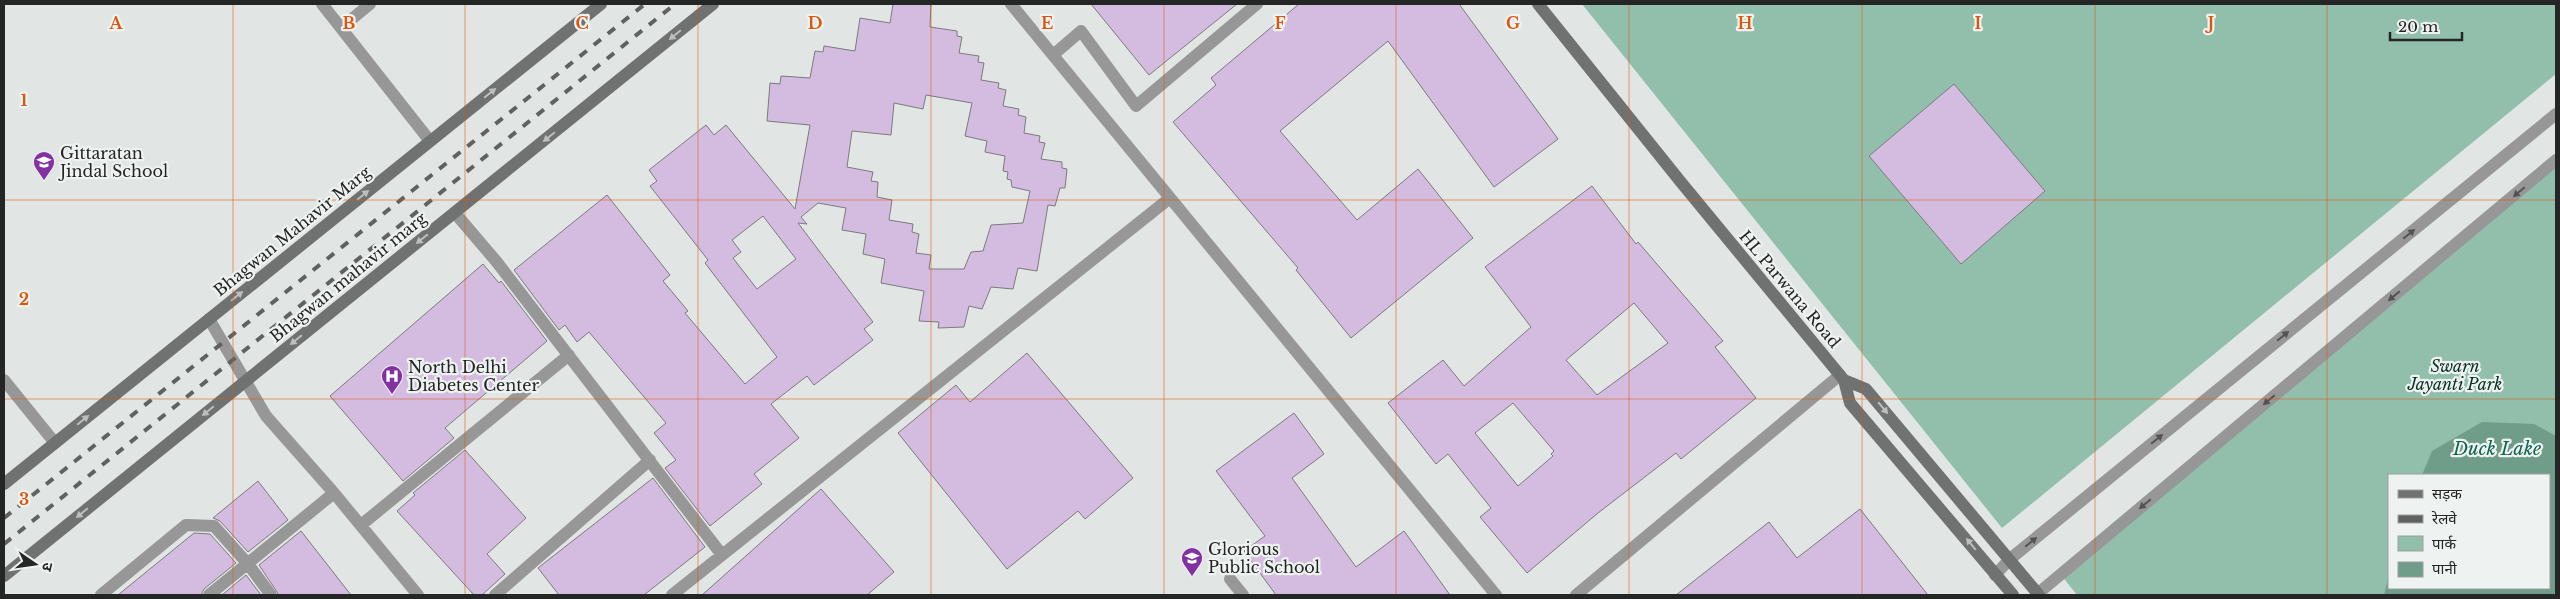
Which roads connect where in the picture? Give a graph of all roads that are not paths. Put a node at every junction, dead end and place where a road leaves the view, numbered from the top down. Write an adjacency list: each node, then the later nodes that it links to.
1 (322, 4): 8 (street)
2 (370, 4): 8 (street)
3 (601, 4): 11 (main road, Bhagwan Mahavir Marg, one-way to 3)
4 (713, 4): 14 (main road, Bhagwan mahavir marg, one-way to 14)
5 (1011, 4): 9 (street)
6 (1257, 4): 9 (street)
7 (1538, 4): 17 (main road, HL Parwana Road)
8 (341, 28): 11 (street)
9 (1053, 55): 13 (street)
10 (2556, 114): 26 (street, one-way to 10)
11 (430, 141): 15 (main road, Bhagwan Mahavir Marg, one-way to 11)
12 (2556, 160): 41 (street, one-way to 41)
13 (1170, 198): 25 (street); 38 (street)
14 (455, 213): 16 (street); 19 (main road, Bhagwan mahavir marg, one-way to 19)
15 (209, 319): 19 (street); 20 (main road, Bhagwan Mahavir Marg, one-way to 15)
16 (569, 355): 21 (street); 24 (street)
17 (1842, 378): 26 (main road, one-way to 26); 28 (main road, HL Parwana Road, one-way to 17); 39 (street)
18 (4, 380): 20 (street)
19 (246, 380): 23 (street); 29 (main road, Bhagwan mahavir marg, one-way to 29)
20 (55, 443): 22 (main road, Bhagwan Mahavir Marg)
21 (650, 460): 25 (street); 31 (street)
22 (4, 484)
23 (334, 492): 24 (street); 27 (street)
24 (361, 525): 35 (street)
25 (722, 555): 36 (street)
26 (2010, 559): 28 (street); 41 (main road)
27 (248, 564): 32 (street); 33 (street); 34 (street)
28 (1995, 574): 40 (main road, HL Parwana Road)
29 (4, 576)
30 (1230, 579): 37 (street)
31 (502, 593)
32 (101, 595)
33 (209, 595)
34 (271, 595)
35 (418, 595)
36 (672, 595)
37 (1243, 595)
38 (1496, 595)
39 (1576, 595)
40 (2012, 595)
41 (2038, 595)

